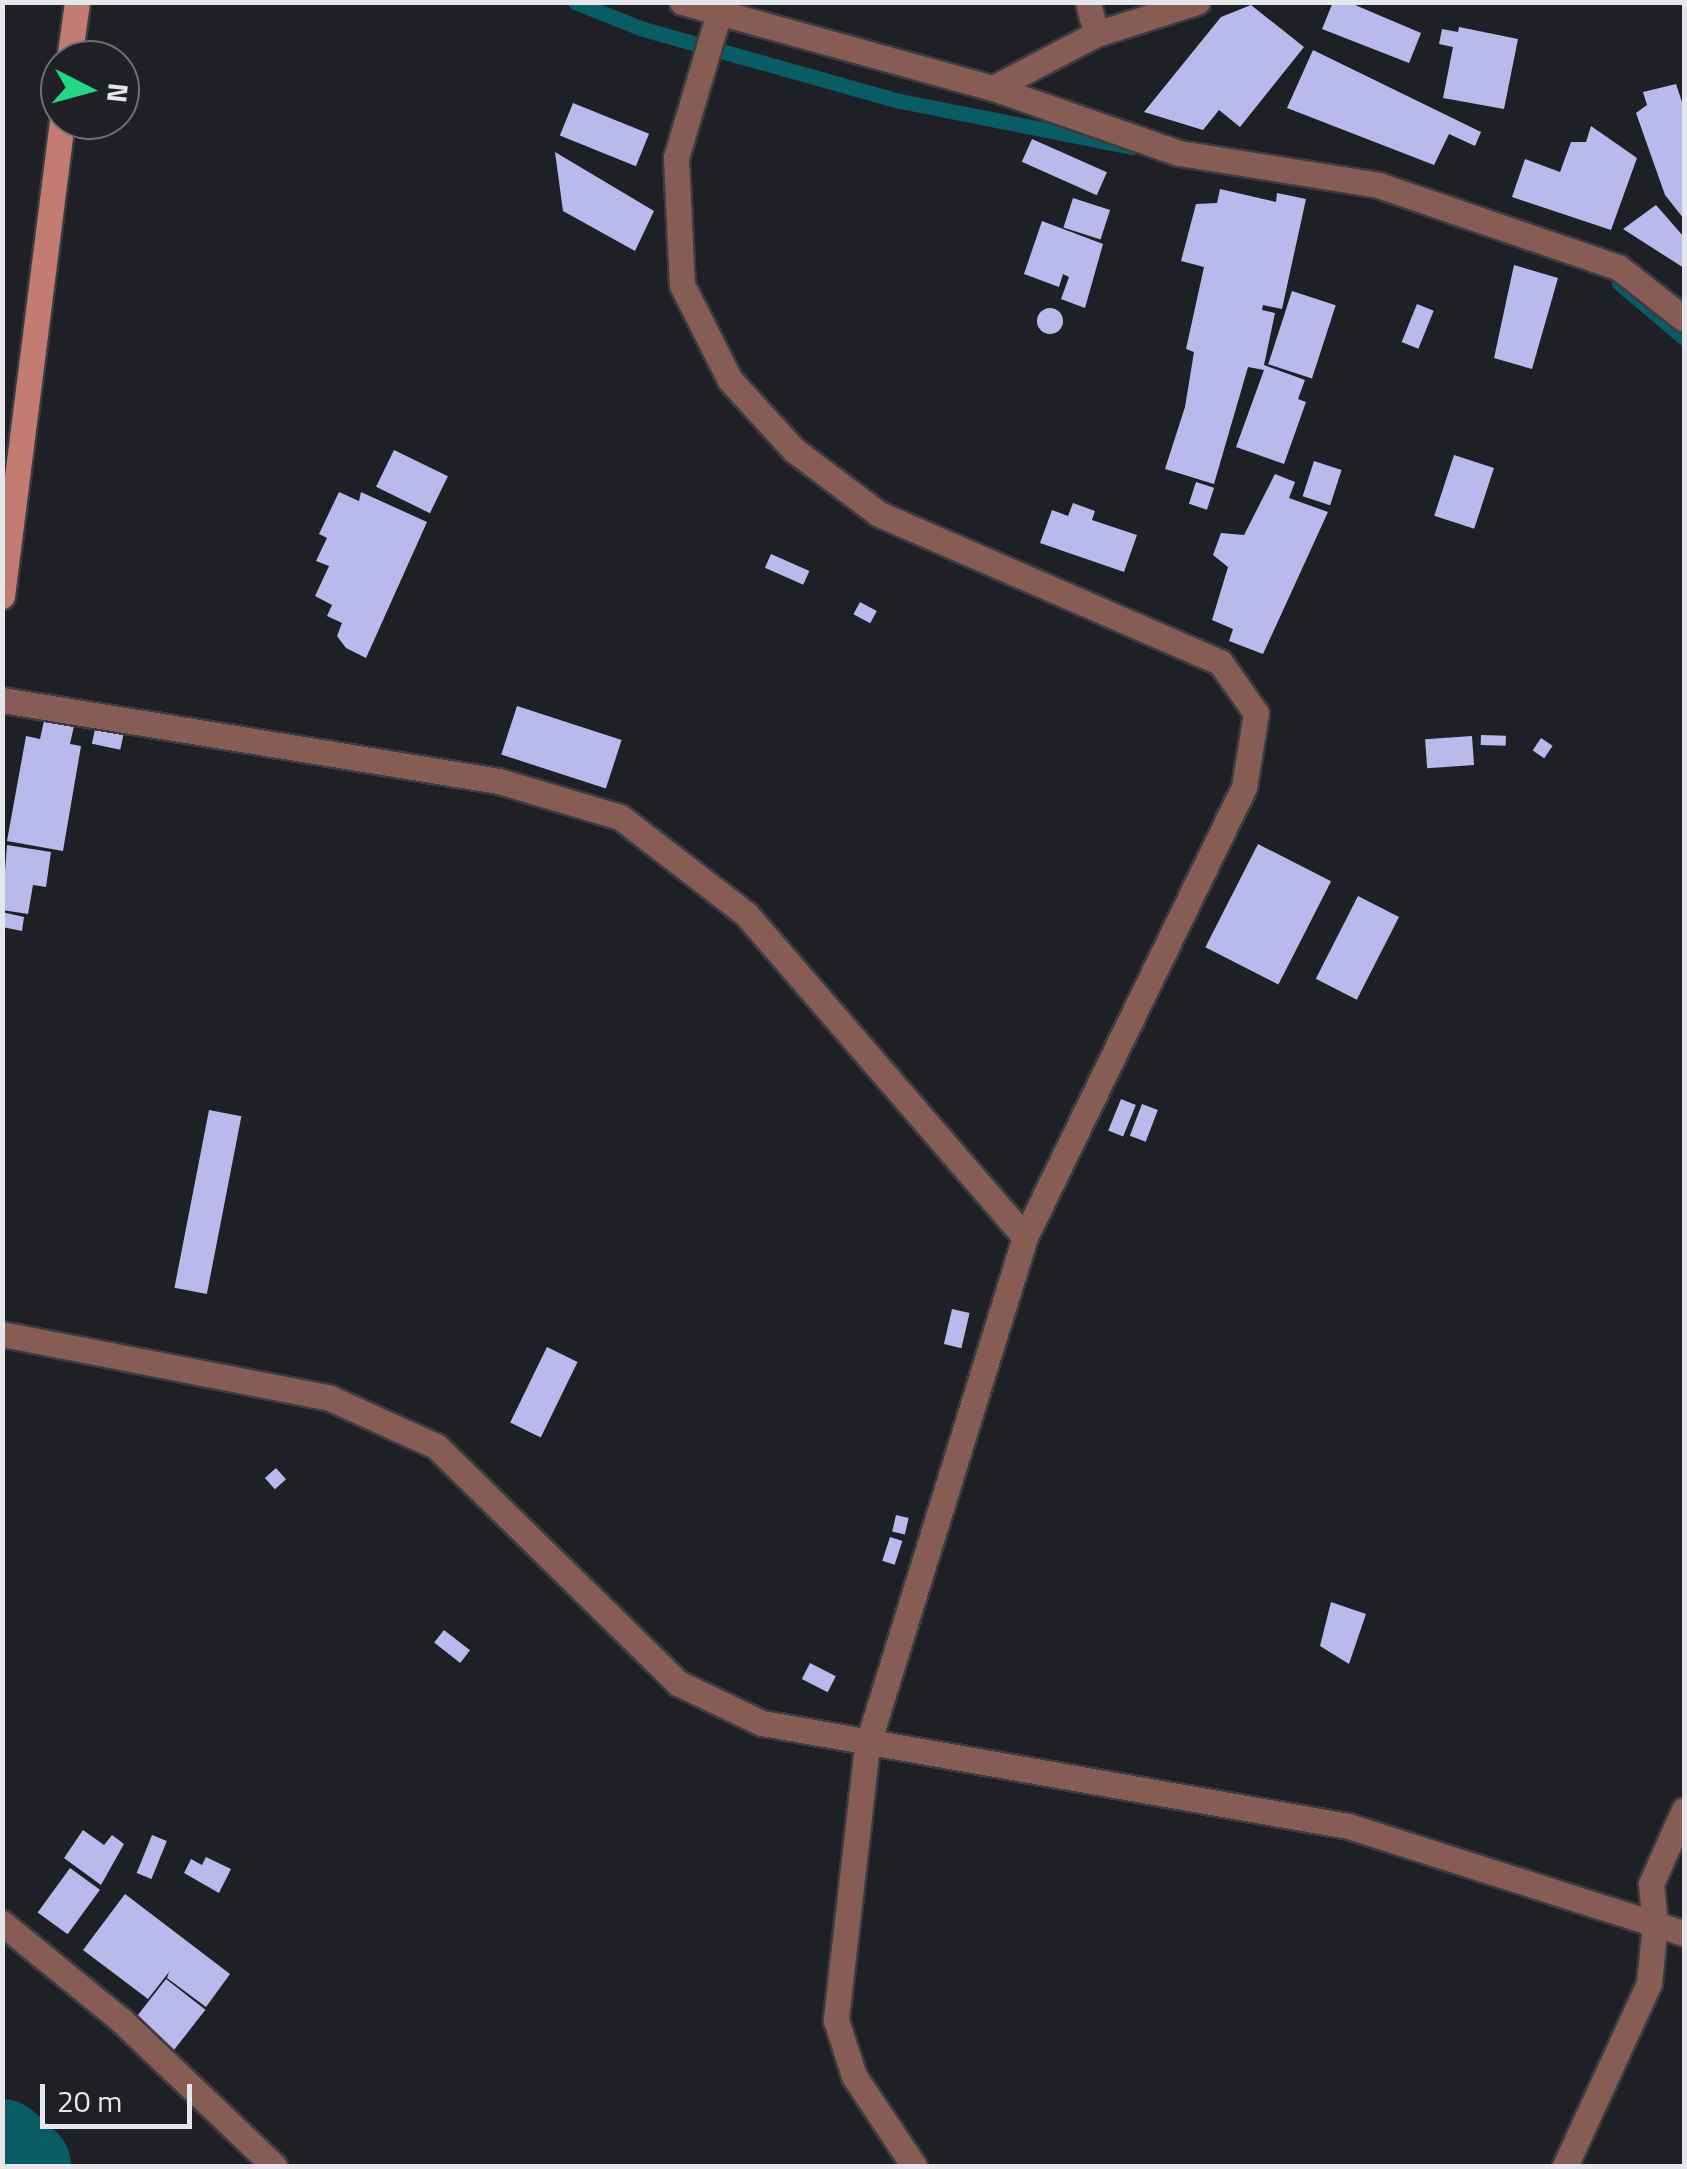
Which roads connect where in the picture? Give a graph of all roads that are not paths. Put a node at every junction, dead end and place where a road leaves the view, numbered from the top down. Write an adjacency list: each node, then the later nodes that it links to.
1 (76, 2): 7 (street)
2 (682, 2): 5 (street)
3 (1088, 2): 6 (street)
4 (1197, 2): 6 (street)
5 (718, 16): 8 (street); 13 (street)
6 (1096, 34): 8 (street)
7 (72, 40)
8 (993, 88): 10 (street)
9 (59, 140): 11 (street)
10 (1684, 319)
11 (2, 596)
12 (2, 700): 13 (street)
13 (1025, 1237): 15 (street)
14 (2, 1334): 15 (street)
15 (867, 1746): 18 (street); 21 (street)
16 (1684, 1810): 18 (street)
17 (2, 1923): 20 (street)
18 (1655, 1924): 19 (street); 22 (street)
19 (1684, 1933)
20 (274, 2166)
21 (914, 2166)
22 (1565, 2166)

